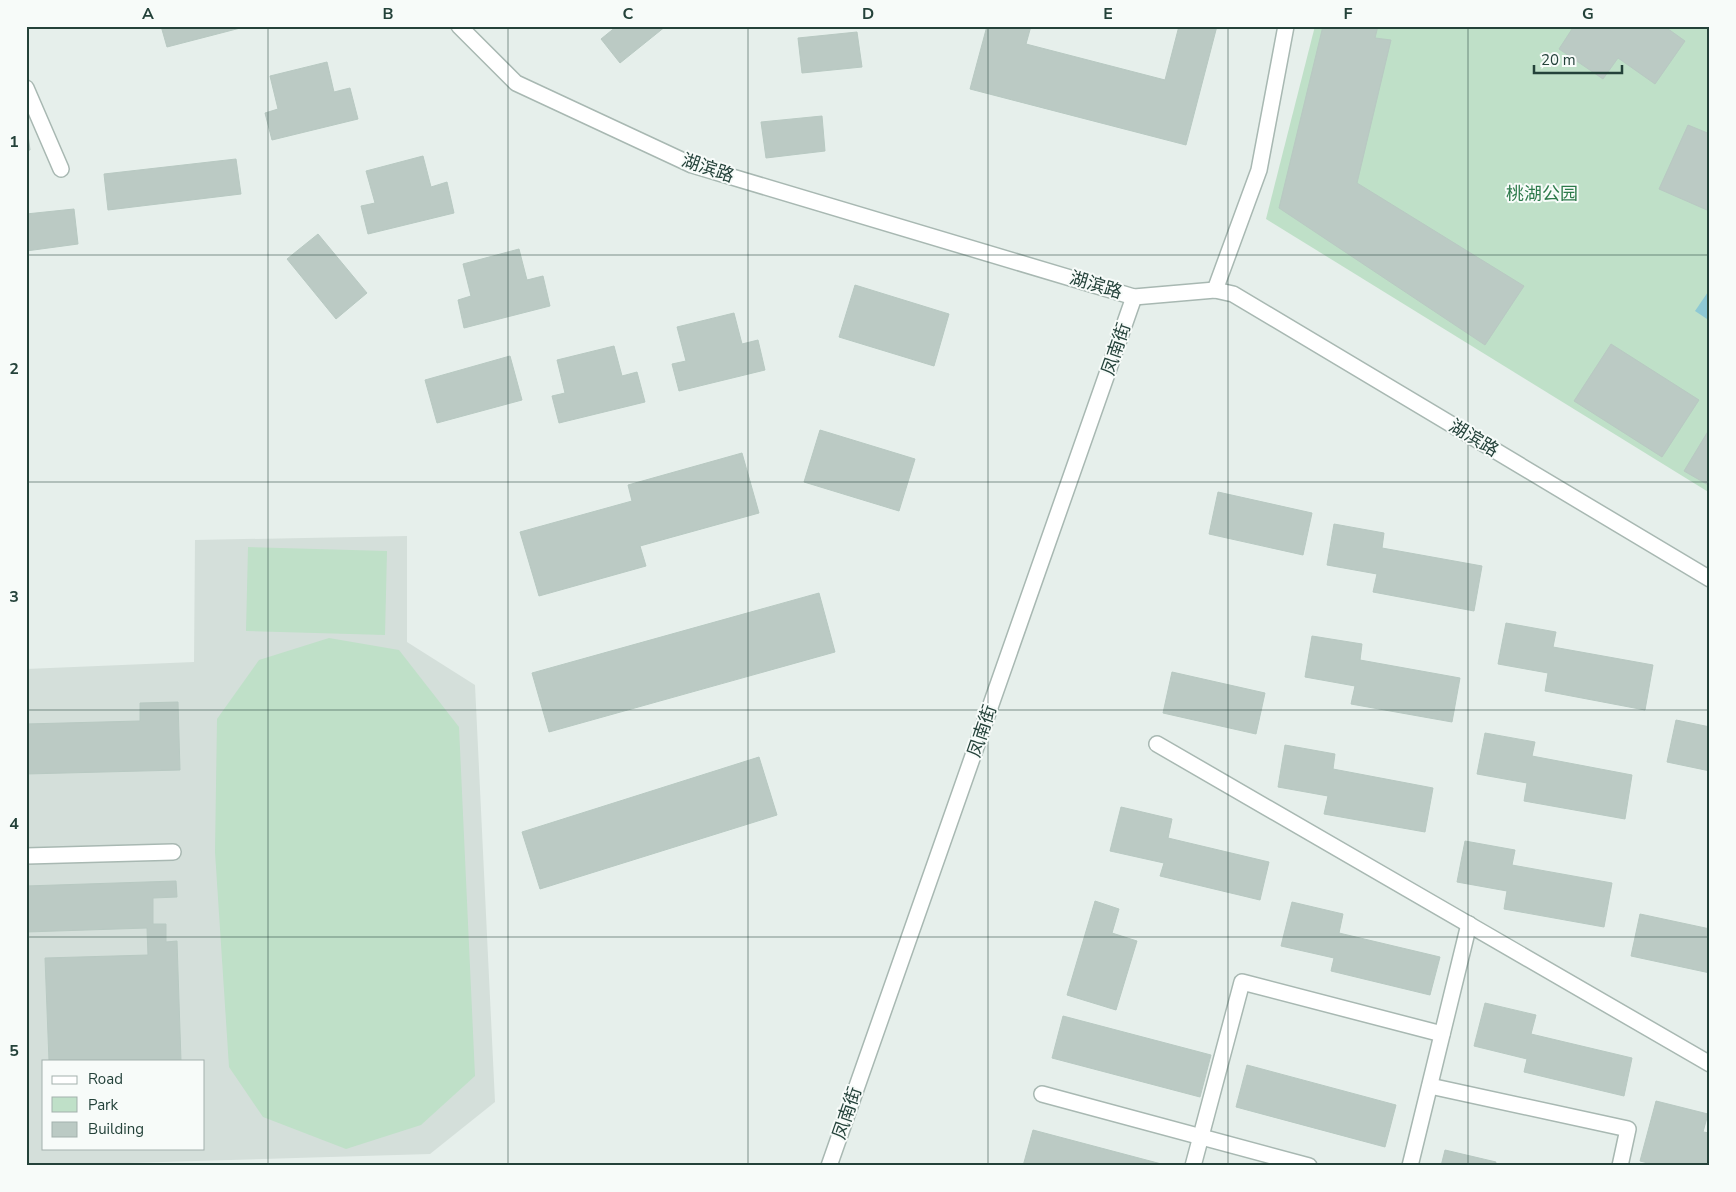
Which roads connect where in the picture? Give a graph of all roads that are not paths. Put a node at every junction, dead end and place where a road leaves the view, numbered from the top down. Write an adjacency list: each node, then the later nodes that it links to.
1 (460, 26): 6 (street, 湖滨路)
2 (1286, 26): 5 (street)
3 (26, 88): 4 (street)
4 (61, 169)
5 (1216, 290): 6 (street, 湖滨路); 7 (street, 湖滨路)
6 (1134, 297): 17 (street, 凤南街)
7 (1710, 579)
8 (1157, 744): 11 (street)
9 (173, 852): 10 (street)
10 (26, 856)
11 (1469, 924): 12 (street); 13 (street)
12 (1442, 1034): 14 (street); 16 (street)
13 (1710, 1064)
14 (1430, 1086): 20 (street); 21 (street)
15 (1042, 1094): 16 (street)
16 (1201, 1136): 18 (street); 19 (street)
17 (829, 1166)
18 (1193, 1166)
19 (1309, 1166)
20 (1410, 1166)
21 (1620, 1166)

